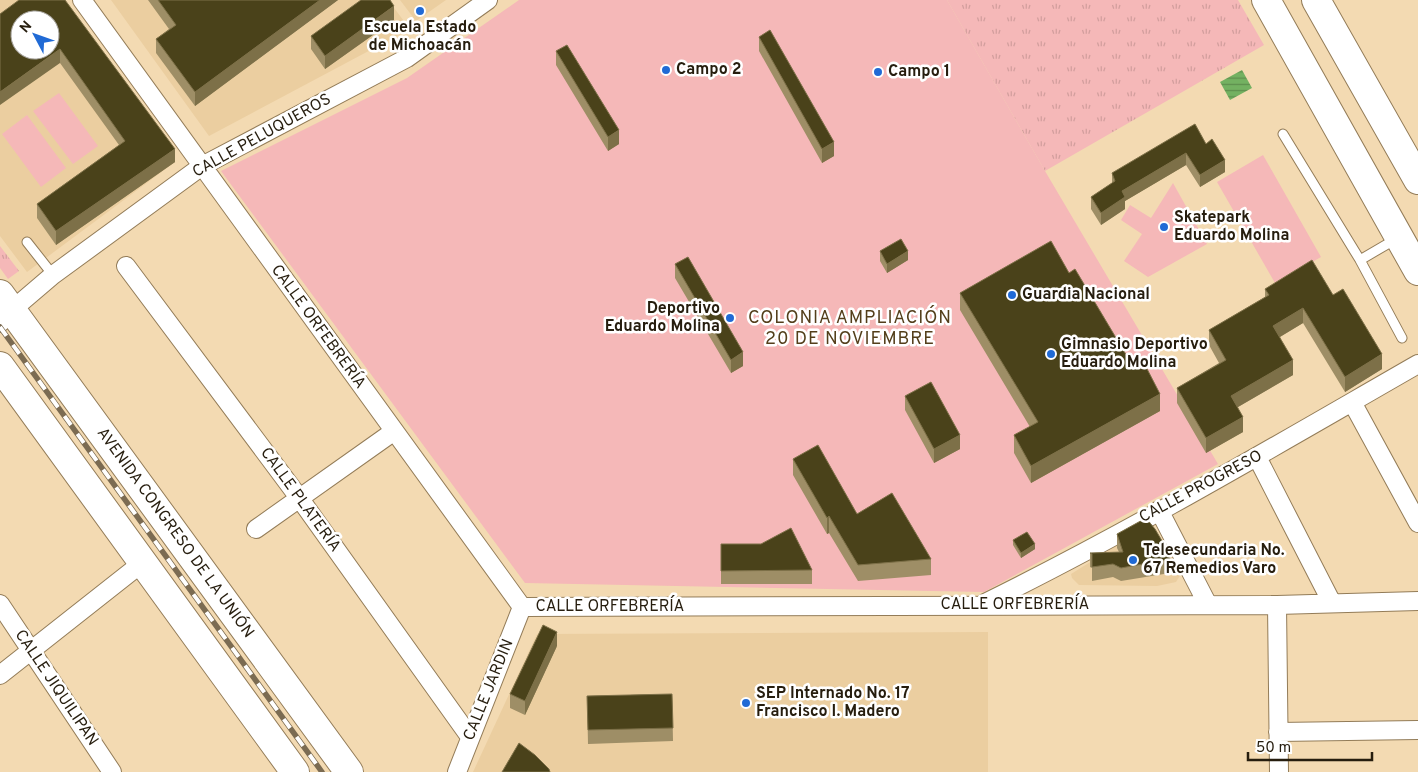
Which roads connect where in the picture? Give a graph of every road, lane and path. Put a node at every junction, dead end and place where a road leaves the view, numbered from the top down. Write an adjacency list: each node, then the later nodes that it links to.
1 (82, 0): 6 (street, CALLE ORFEBRERÍA)
2 (488, 0): 6 (street, CALLE PELUQUEROS)
3 (1266, 0): 8 (main road)
4 (1316, 0): 7 (main road)
5 (1284, 134): 10 (lane)
6 (202, 166): 13 (street, CALLE PELUQUEROS); 19 (street, CALLE ORFEBRERÍA)
7 (1418, 180)
8 (1399, 237): 10 (lane); 12 (main road)
9 (27, 242): 13 (lane)
10 (1360, 260): 15 (lane)
11 (126, 266): 21 (street, CALLE PLATERÍA)
12 (1418, 271)
13 (53, 275): 14 (street, CALLE PELUQUEROS)
14 (4, 309): 40 (main road, AVENIDA CONGRESO DE LA UNIÓN)
15 (1402, 338)
16 (1418, 364): 18 (street, CALLE PROGRESO)
17 (0, 366): 25 (main road)
18 (1352, 402): 20 (street, CALLE PROGRESO); 23 (street)
19 (393, 432): 21 (street); 32 (street, CALLE ORFEBRERÍA)
20 (1257, 457): 22 (street, CALLE PROGRESO); 27 (street)
21 (300, 499): 24 (street); 37 (street, CALLE PLATERÍA)
22 (1159, 510): 29 (street, CALLE PROGRESO); 30 (street)
23 (1418, 523)
24 (256, 529)
25 (142, 563): 33 (street); 39 (main road)
26 (1418, 601): 27 (street, CALLE ORFEBRERÍA)
27 (1332, 603): 31 (street, CALLE ORFEBRERÍA)
28 (0, 604): 33 (street, CALLE JIQUILIPAN)
29 (982, 605): 30 (street, CALLE ORFEBRERÍA); 32 (street, CALLE ORFEBRERÍA)
30 (1208, 605): 31 (street, CALLE ORFEBRERÍA)
31 (1277, 605): 36 (street)
32 (522, 608): 37 (street, CALLE JARDIN)
33 (31, 650): 34 (street); 38 (street, CALLE JIQUILIPAN)
34 (0, 675)
35 (1418, 730): 36 (street)
36 (1278, 732): 42 (street)
37 (470, 737): 41 (street, CALLE JARDIN)
38 (112, 772)
39 (295, 772)
40 (349, 772)
41 (457, 772)
42 (1279, 772)

